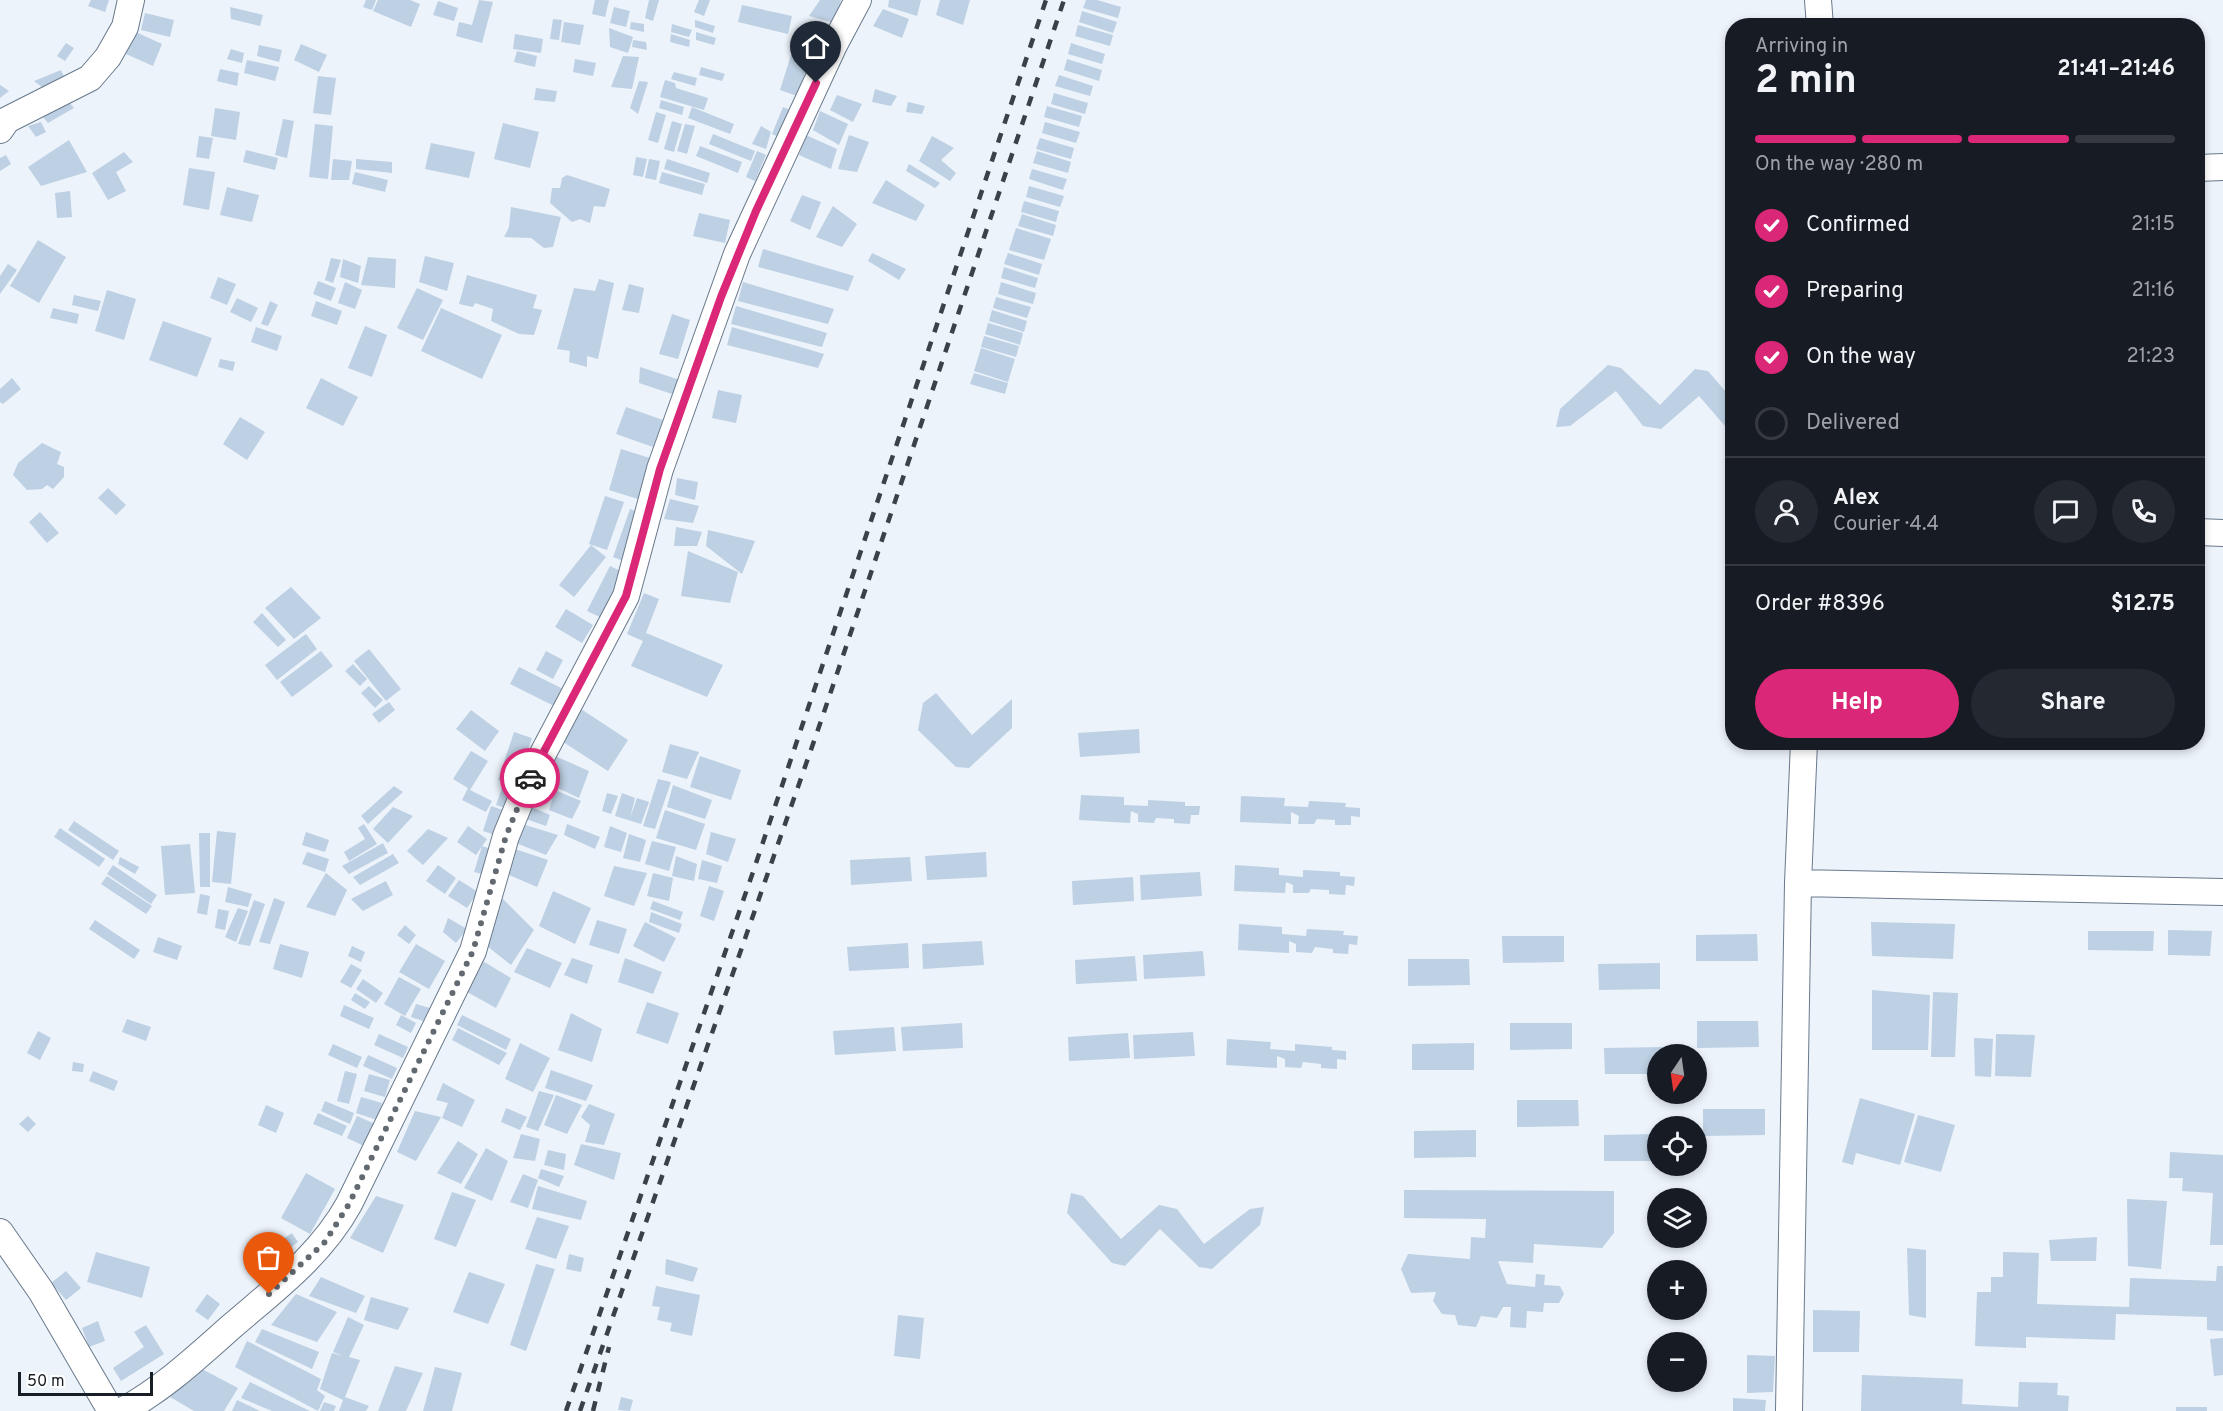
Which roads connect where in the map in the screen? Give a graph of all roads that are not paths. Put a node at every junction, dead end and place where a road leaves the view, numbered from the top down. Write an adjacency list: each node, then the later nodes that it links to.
1 (131, 0): 5 (street)
2 (858, 0): 15 (street)
3 (1818, 0): 4 (street)
4 (1819, 18)
5 (0, 130)
6 (2223, 167): 7 (street)
7 (2205, 168)
8 (2205, 532): 9 (street)
9 (2223, 533)
10 (1804, 750): 11 (street)
11 (1798, 883): 12 (street); 16 (street)
12 (2223, 892)
13 (0, 1232): 14 (street)
14 (111, 1411)
15 (122, 1411)
16 (1789, 1411)

